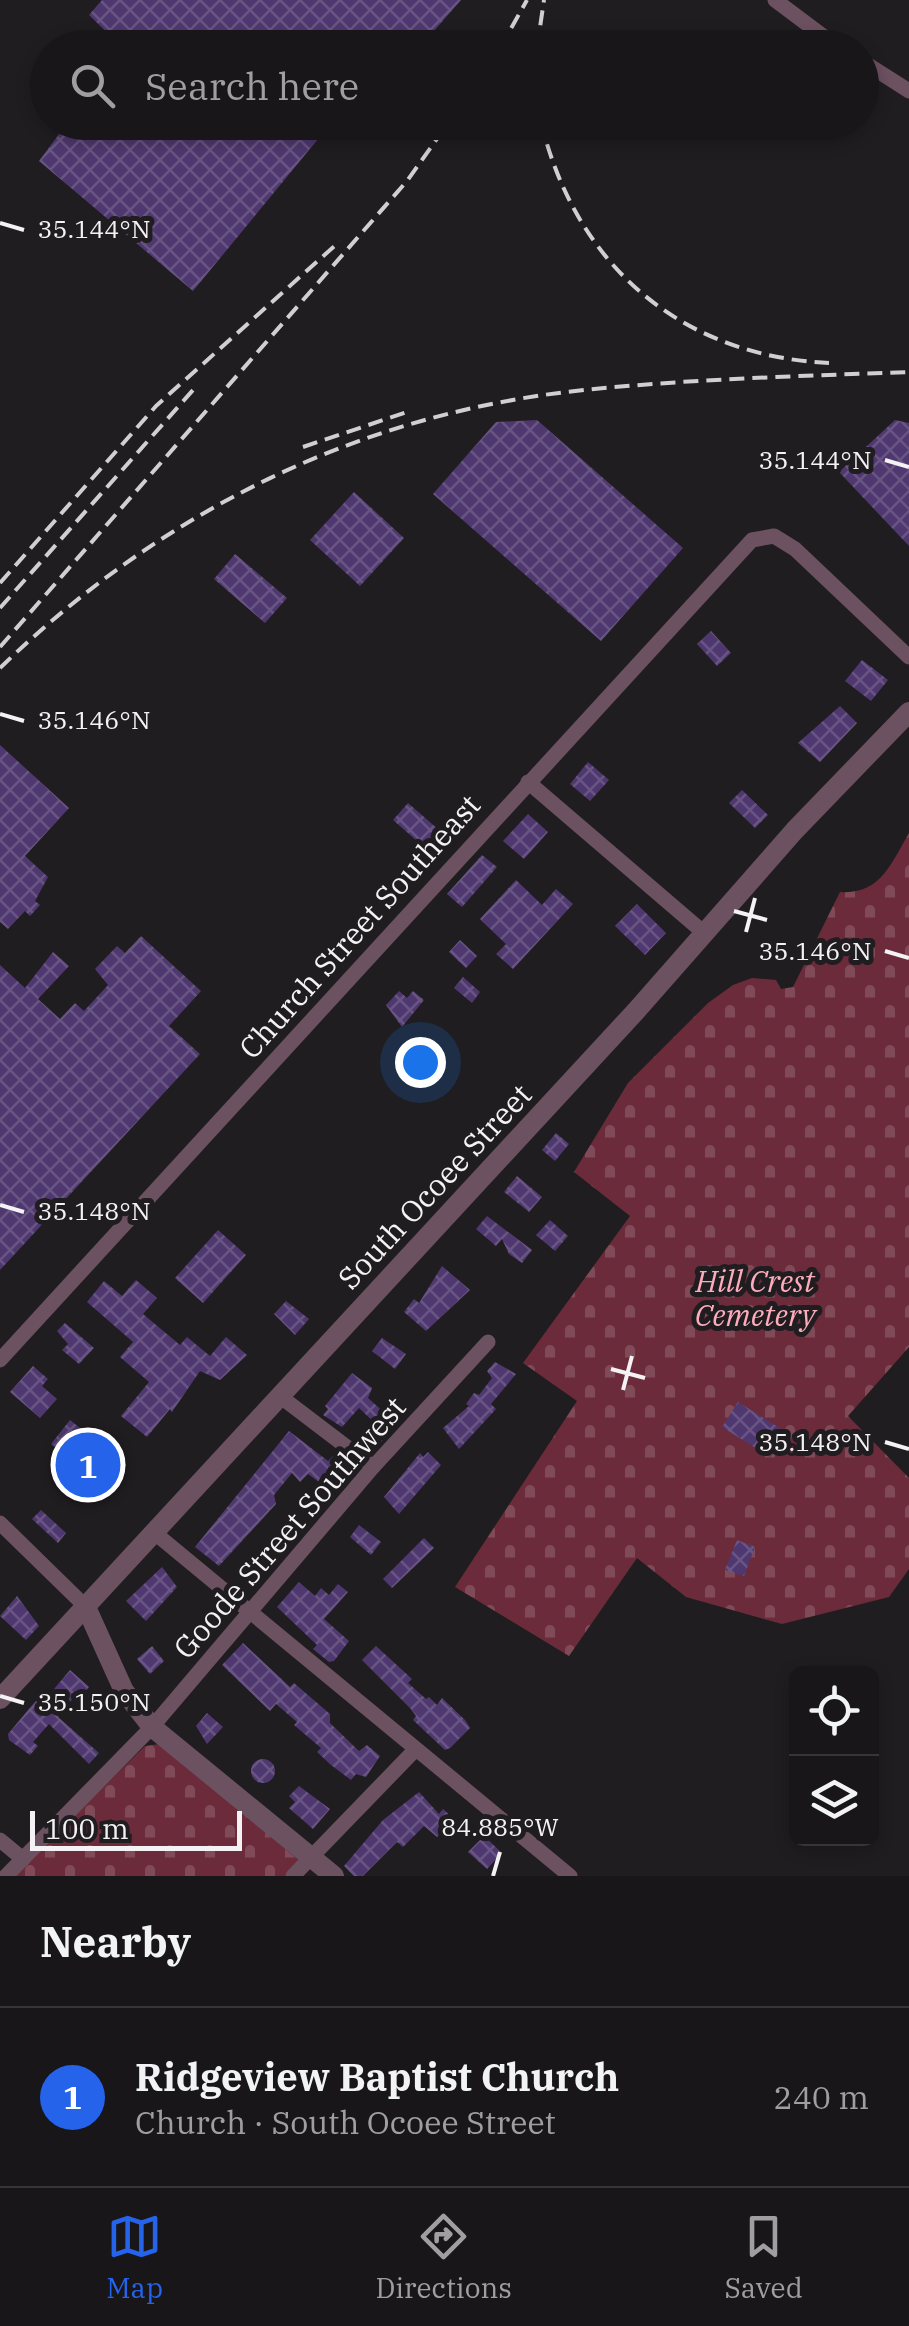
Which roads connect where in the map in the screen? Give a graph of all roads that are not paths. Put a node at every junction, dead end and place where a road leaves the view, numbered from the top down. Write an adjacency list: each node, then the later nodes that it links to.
1 (775, 0): 2 (street)
2 (815, 30)
3 (879, 72): 4 (street)
4 (909, 91)
5 (909, 657): 7 (street, Church Street Southeast)
6 (909, 712): 8 (street, South Ocoee Street)
7 (528, 782): 8 (street); 10 (street, Church Street Southeast)
8 (702, 932): 11 (street, South Ocoee Street)
9 (488, 1342): 12 (street, Goode Street Southwest)
10 (0, 1360)
11 (281, 1397): 12 (street); 14 (street, South Ocoee Street)
12 (373, 1466): 16 (street, Goode Street Southwest)
13 (0, 1523): 15 (street)
14 (156, 1534): 15 (street, South Ocoee Street); 16 (street)
15 (86, 1607): 17 (street, South Ocoee Street); 18 (street)
16 (247, 1612): 18 (street, Goode Street Southwest); 19 (street)
17 (0, 1699)
18 (152, 1727): 21 (street); 22 (street, Goode Street Southwest)
19 (414, 1752): 21 (street); 26 (street)
20 (0, 1840): 22 (street)
21 (311, 1857): 24 (street); 25 (street)
22 (24, 1859): 23 (street, Goode Street Southwest)
23 (6, 1876)
24 (293, 1876)
25 (334, 1876)
26 (570, 1876)

